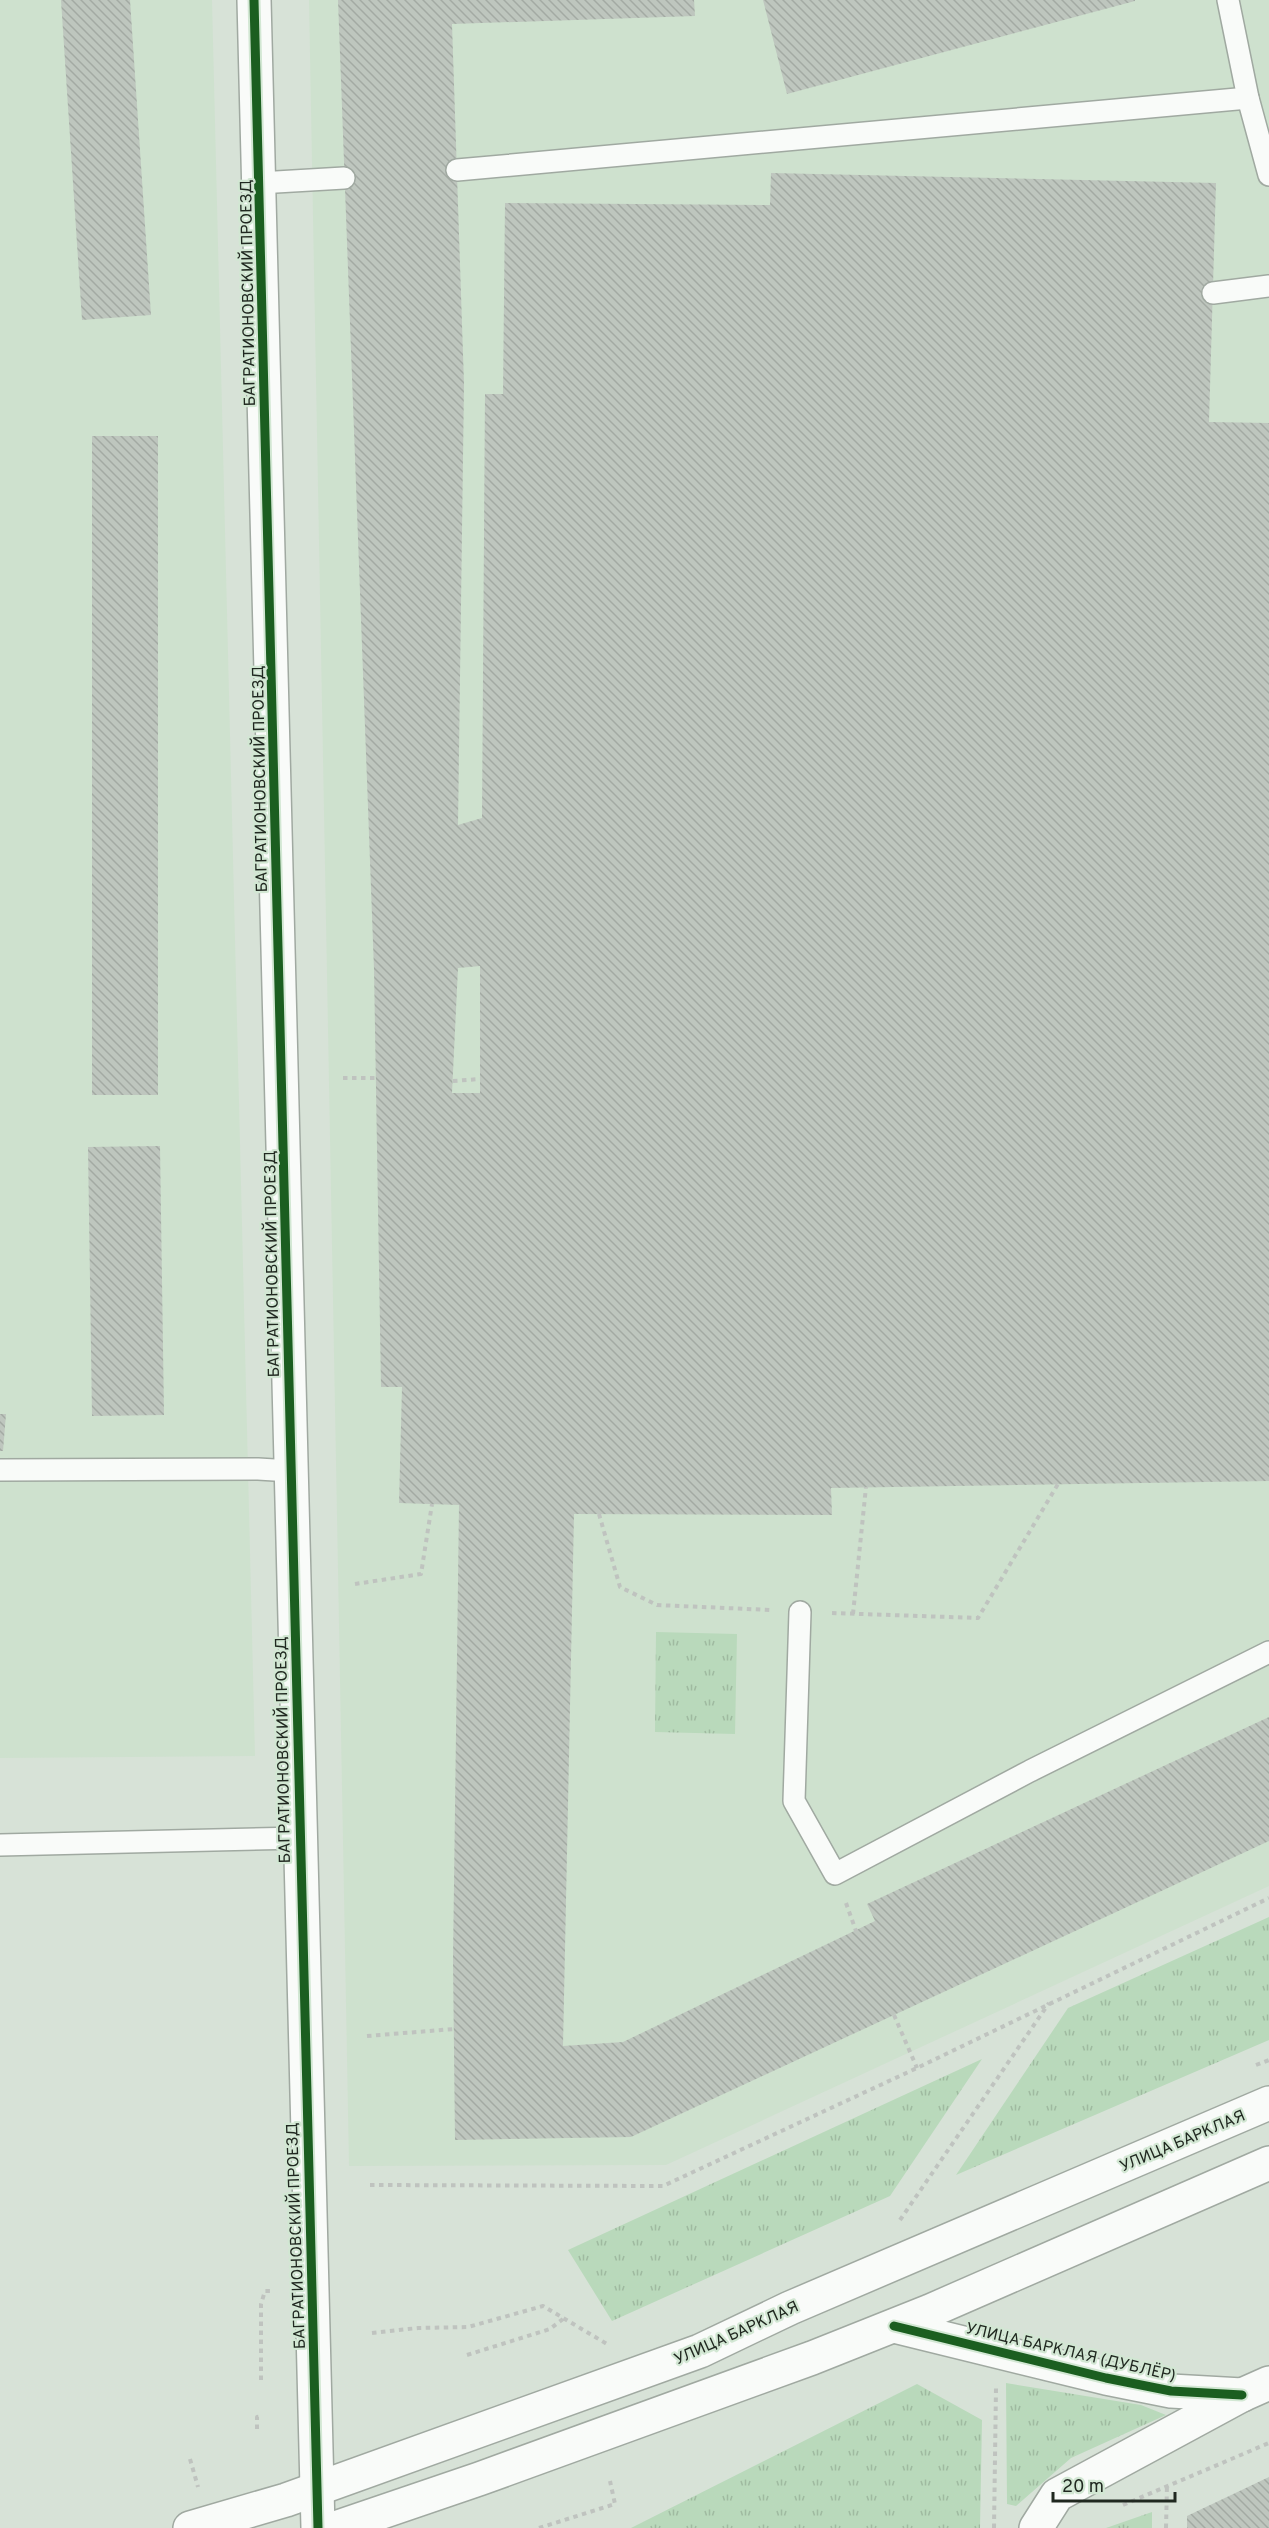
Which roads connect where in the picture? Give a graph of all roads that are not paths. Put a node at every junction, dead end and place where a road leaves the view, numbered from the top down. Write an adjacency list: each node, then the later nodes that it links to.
1 (254, 0): 7 (street, БАГРАТИОНОВСКИЙ ПРОЕЗД)
2 (1228, 0): 3 (lane)
3 (1248, 98): 4 (lane); 5 (lane)
4 (457, 170)
5 (1269, 175)
6 (344, 178): 7 (lane)
7 (259, 183): 11 (street, БАГРАТИОНОВСКИЙ ПРОЕЗД)
8 (1269, 286): 9 (lane)
9 (1213, 293)
10 (0, 1470): 11 (lane)
11 (291, 1471): 14 (street, БАГРАТИОНОВСКИЙ ПРОЕЗД)
12 (800, 1612): 13 (lane)
13 (1269, 1652)
14 (300, 1839): 15 (lane); 20 (street, БАГРАТИОНОВСКИЙ ПРОЕЗД)
15 (0, 1845)
16 (1269, 2103): 20 (street, УЛИЦА БАРКЛАЯ)
17 (1269, 2163): 18 (street)
18 (894, 2326): 19 (street, УЛИЦА БАРКЛАЯ (ДУБЛЁР)); 23 (street)
19 (1255, 2389): 24 (street)
20 (317, 2488): 21 (street, УЛИЦА БАРКЛАЯ); 22 (street, БАГРАТИОНОВСКИЙ ПРОЕЗД)
21 (190, 2528)
22 (318, 2528)
23 (335, 2528)
24 (1036, 2528)

